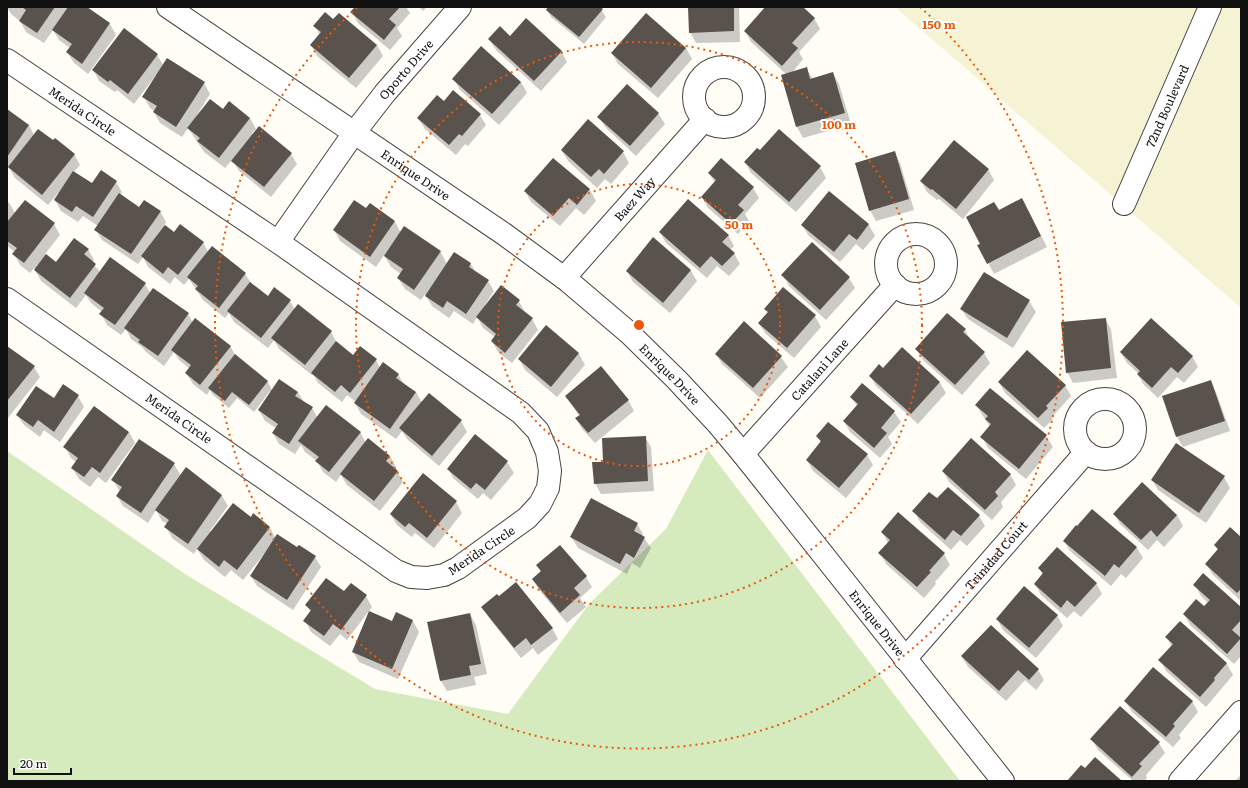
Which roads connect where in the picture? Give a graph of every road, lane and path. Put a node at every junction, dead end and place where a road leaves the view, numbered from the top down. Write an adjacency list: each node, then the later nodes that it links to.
1 (168, 7): 6 (street, Enrique Drive)
2 (460, 7): 6 (street, Oporto Drive)
3 (1210, 7): 7 (street, 72nd Boulevard)
4 (7, 60): 8 (street, Merida Circle)
5 (705, 119): 9 (street, Baez Way)
6 (354, 133): 8 (street); 9 (street, Enrique Drive)
7 (1124, 204)
8 (278, 242): 11 (street, Merida Circle)
9 (564, 278): 13 (street, Enrique Drive)
10 (895, 285): 13 (street, Catalani Lane)
11 (7, 299)
12 (1086, 452): 14 (street, Trinidad Court)
13 (743, 454): 14 (street, Enrique Drive)
14 (905, 658): 16 (street, Enrique Drive)
15 (1241, 712): 17 (street)
16 (1003, 781)
17 (1180, 781)

